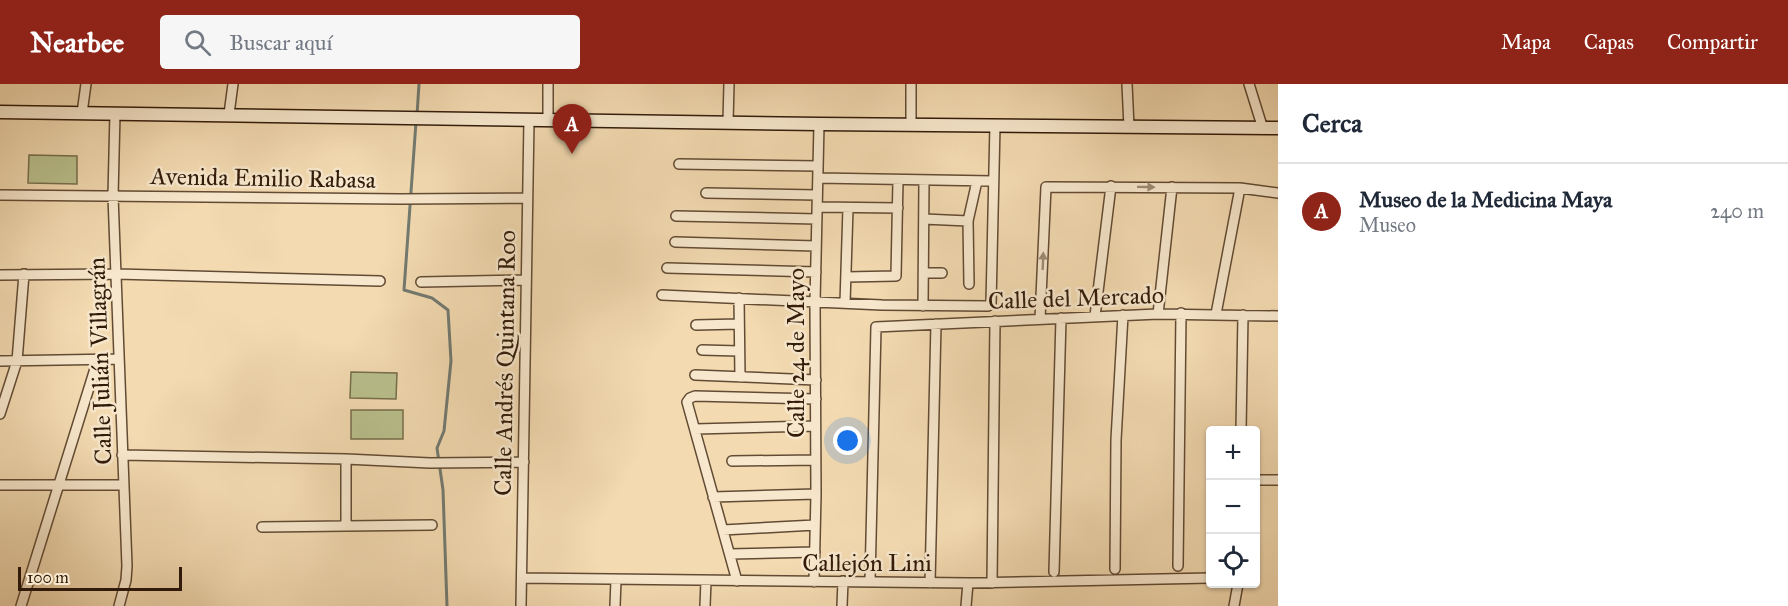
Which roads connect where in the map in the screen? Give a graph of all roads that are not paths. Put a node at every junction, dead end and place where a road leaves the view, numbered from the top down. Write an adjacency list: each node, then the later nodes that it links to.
1 (86, 84): 9 (street)
2 (233, 84): 11 (street)
3 (548, 84): 12 (street)
4 (729, 84): 14 (street)
5 (911, 84): 15 (street)
6 (1127, 84): 18 (street)
7 (1249, 84): 20 (street)
8 (0, 112): 9 (street)
9 (82, 113): 10 (street)
10 (115, 113): 11 (street); 35 (street, Calle Julián Villagrán)
11 (229, 114): 13 (street)
12 (548, 119): 13 (street); 14 (street)
13 (529, 120): 36 (street, Calle Andrés Quintana Roo)
14 (728, 122): 16 (street)
15 (911, 123): 16 (street); 17 (street)
16 (819, 124): 22 (street, Calle 24 de Mayo)
17 (994, 125): 18 (street); 27 (street)
18 (1129, 127): 20 (street)
19 (1278, 128): 20 (street)
20 (1263, 129)
21 (679, 164): 22 (street)
22 (818, 166): 23 (street, Calle 24 de Mayo)
23 (818, 178): 24 (street); 34 (street, Calle 24 de Mayo)
24 (898, 180): 25 (street); 39 (street)
25 (924, 180): 26 (street); 42 (street)
26 (977, 181): 27 (street); 43 (street)
27 (992, 181): 62 (street, Calle del Mercado)
28 (1111, 186): 29 (street, one-way to 29); 68 (street); 71 (street, one-way to 28)
29 (1172, 187): 30 (street); 64 (street)
30 (1240, 188): 32 (street); 65 (street)
31 (706, 193): 34 (street)
32 (1278, 193)
33 (0, 195): 35 (street, Avenida Emilio Rabasa)
34 (817, 195): 37 (street, Calle 24 de Mayo)
35 (113, 196): 36 (street, Avenida Emilio Rabasa); 51 (street, Calle Julián Villagrán)
36 (526, 198): 54 (street, Calle Andrés Quintana Roo)
37 (817, 207): 38 (street); 41 (street, Calle 24 de Mayo)
38 (848, 208): 39 (street); 53 (street)
39 (898, 208): 53 (street)
40 (676, 216): 41 (street)
41 (817, 219): 45 (street, Calle 24 de Mayo)
42 (924, 219): 43 (street); 48 (street)
43 (968, 221): 57 (street)
44 (675, 242): 45 (street)
45 (816, 246): 47 (street, Calle 24 de Mayo)
46 (667, 268): 47 (street)
47 (816, 272): 60 (street, Calle 24 de Mayo)
48 (924, 273): 49 (street); 62 (street)
49 (942, 273)
50 (24, 274): 51 (street); 52 (street); 80 (street)
51 (117, 274): 55 (street); 78 (street, Calle Julián Villagrán)
52 (0, 275)
53 (846, 277): 61 (street)
54 (526, 280): 56 (street); 94 (street, Calle Andrés Quintana Roo)
55 (380, 281)
56 (421, 282)
57 (969, 284)
58 (662, 295): 59 (street, Calle del Mercado)
59 (739, 298): 60 (street, Calle del Mercado); 73 (street)
60 (815, 302): 61 (street, Calle del Mercado); 84 (street, Calle 24 de Mayo)
61 (845, 303): 62 (street, Calle del Mercado)
62 (923, 306)
63 (1181, 313): 64 (street, Calle del Mercado); 65 (street, Calle del Mercado); 109 (street)
64 (1158, 314): 66 (street, Calle del Mercado)
65 (1216, 314): 67 (street, Calle del Mercado)
66 (1123, 315): 68 (street, Calle del Mercado); 110 (street)
67 (1243, 315): 69 (street, Calle del Mercado); 88 (street)
68 (1095, 316): 70 (street, Calle del Mercado)
69 (1278, 316)
70 (1061, 318): 71 (street, Calle del Mercado); 111 (street)
71 (1041, 319): 72 (street, Calle del Mercado)
72 (995, 321): 74 (street, Calle del Mercado); 121 (street)
73 (739, 324): 75 (street); 77 (street)
74 (936, 324): 118 (street, Calle del Mercado); 120 (street)
75 (696, 325)
76 (702, 350): 77 (street)
77 (739, 351): 83 (street)
78 (118, 358): 79 (street); 90 (street, Calle Julián Villagrán)
79 (98, 359): 80 (street); 98 (street)
80 (17, 361): 81 (street); 86 (street)
81 (0, 362)
82 (694, 375): 83 (street)
83 (740, 377): 84 (street)
84 (816, 380): 85 (street, Calle 24 de Mayo)
85 (816, 399): 87 (street, Calle 24 de Mayo); 89 (street)
86 (0, 414)
87 (815, 426): 89 (street); 92 (street, Calle 24 de Mayo)
88 (1241, 426)
89 (694, 429): 101 (street)
90 (123, 455): 91 (street); 99 (street, Calle Julián Villagrán)
91 (346, 459): 94 (street); 104 (street)
92 (816, 460): 93 (street); 100 (street, Calle 24 de Mayo)
93 (732, 461)
94 (524, 462): 112 (street, Calle Andrés Quintana Roo)
95 (1260, 480): 96 (street)
96 (1278, 480)
97 (0, 485): 98 (street)
98 (58, 485): 99 (street); 124 (street)
99 (124, 485): 125 (street, Calle Julián Villagrán)
100 (816, 494): 101 (street); 103 (street, Calle 24 de Mayo)
101 (713, 497): 106 (street)
102 (432, 525): 104 (street)
103 (815, 525): 106 (street); 107 (street, Calle 24 de Mayo)
104 (346, 526): 105 (street)
105 (262, 527)
106 (723, 530): 108 (street)
107 (815, 552): 108 (street); 119 (street, Calle 24 de Mayo)
108 (730, 554): 116 (street)
109 (1178, 566)
110 (1115, 569)
111 (1054, 572)
112 (522, 578): 114 (street, Callejón Lini); 126 (street, Calle Andrés Quintana Roo)
113 (1206, 578): 121 (street, Callejón Lini)
114 (616, 580): 115 (street, Callejón Lini); 127 (street)
115 (706, 580): 116 (street, Callejón Lini); 128 (street)
116 (737, 581): 119 (street, Callejón Lini)
117 (843, 581): 118 (street, Callejón Lini); 119 (street, Callejón Lini); 129 (street)
118 (870, 581): 120 (street, Callejón Lini)
119 (814, 582)
120 (930, 583): 122 (street, Callejón Lini)
121 (992, 583): 122 (street, Callejón Lini)
122 (968, 584): 130 (street)
123 (1237, 588): 131 (street)
124 (21, 606)
125 (119, 606)
126 (521, 606)
127 (615, 606)
128 (705, 606)
129 (842, 606)
130 (966, 606)
131 (1234, 606)

